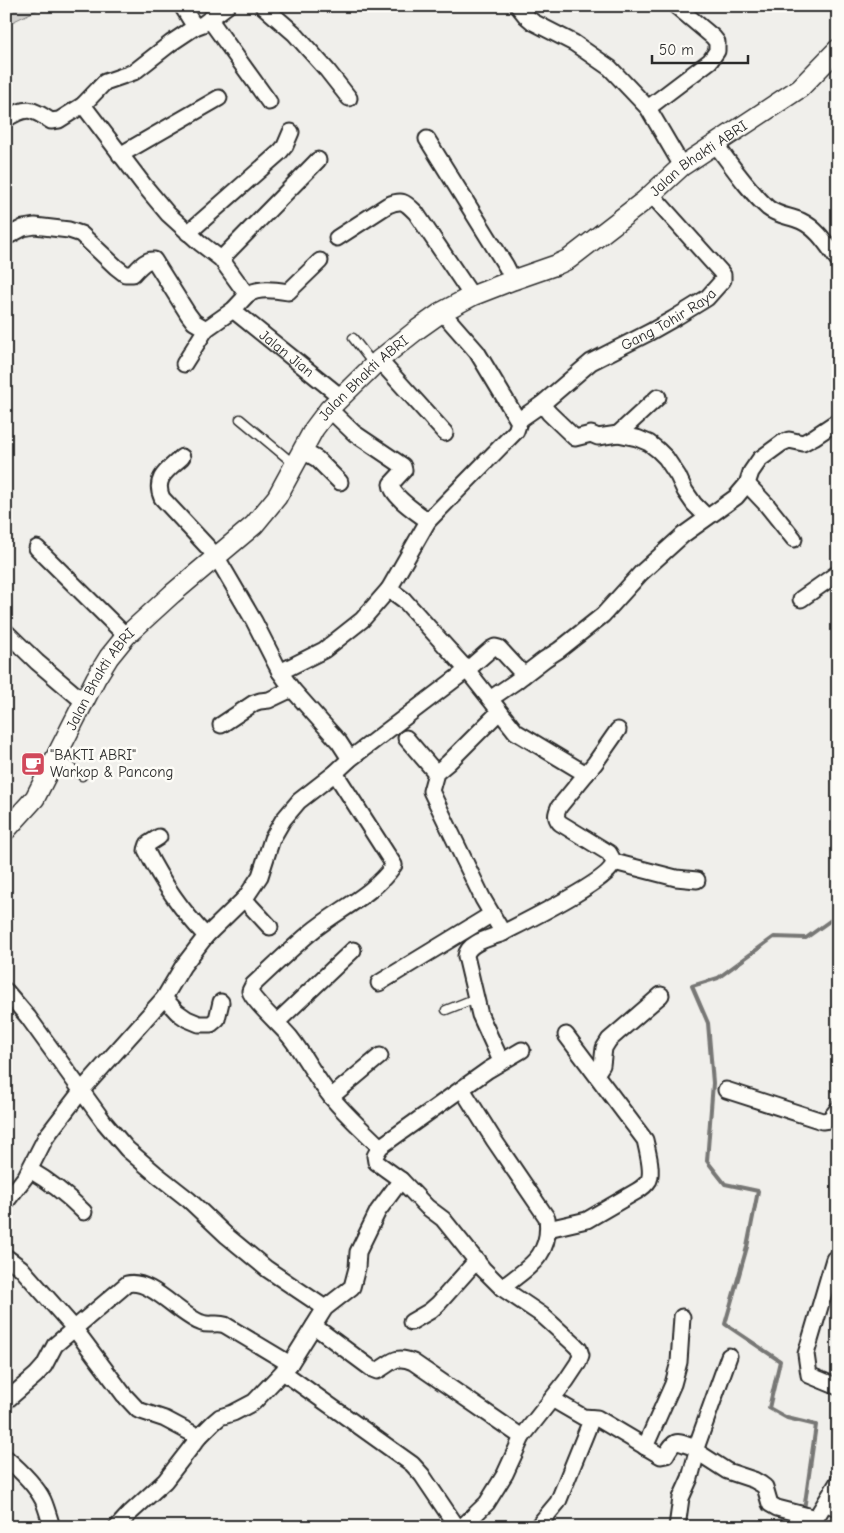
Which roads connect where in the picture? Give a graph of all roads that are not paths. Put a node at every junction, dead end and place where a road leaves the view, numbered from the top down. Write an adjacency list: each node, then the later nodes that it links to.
1 (182, 6): 7 (street)
2 (227, 6): 6 (street)
3 (263, 6): 10 (street)
4 (518, 6): 13 (street)
5 (676, 6): 13 (street)
6 (210, 20): 7 (street); 11 (street)
7 (195, 28): 12 (street)
8 (838, 49): 17 (street, Jalan Bhakti ABRI)
9 (220, 98): 18 (street)
10 (349, 98)
11 (269, 102)
12 (83, 105): 14 (street); 18 (street)
13 (648, 108): 20 (street)
14 (6, 119)
15 (291, 132): 22 (street)
16 (427, 139): 28 (street)
17 (716, 145): 20 (street, Jalan Bhakti ABRI); 26 (street)
18 (120, 155): 22 (street)
19 (318, 160): 25 (street)
20 (682, 166): 21 (street, Jalan Bhakti ABRI)
21 (651, 194): 28 (street, Jalan Bhakti ABRI); 39 (street, Gang Tohir Raya)
22 (188, 232): 25 (street)
23 (6, 237): 33 (street)
24 (337, 238): 30 (street)
25 (221, 259): 29 (street)
26 (838, 260)
27 (320, 261): 29 (street)
28 (513, 280): 30 (street, Jalan Bhakti ABRI)
29 (247, 295): 31 (street)
30 (472, 296): 32 (street, Jalan Bhakti ABRI)
31 (233, 310): 33 (street); 38 (street, Jalan Jian)
32 (442, 312): 35 (street, Jalan Bhakti ABRI); 41 (street)
33 (206, 329): 36 (street)
34 (352, 338): 35 (lane)
35 (376, 362): 38 (street, Jalan Bhakti ABRI); 43 (street)
36 (184, 364)
37 (658, 397): 44 (street)
38 (335, 403): 46 (street, Jalan Bhakti ABRI); 50 (street, Jalan Jian)
39 (542, 404): 41 (street, Gang Tohir Raya); 44 (street)
40 (240, 419): 46 (lane)
41 (519, 420): 50 (street)
42 (838, 421): 48 (street)
43 (445, 433)
44 (618, 434): 49 (street)
45 (182, 457): 53 (street)
46 (299, 458): 47 (street); 53 (street, Jalan Bhakti ABRI)
47 (340, 482)
48 (747, 484): 49 (street); 51 (street)
49 (707, 517): 61 (street)
50 (428, 521): 55 (street)
51 (794, 539)
52 (37, 548): 58 (street)
53 (216, 556): 58 (street, Jalan Bhakti ABRI); 60 (street)
54 (838, 573): 56 (street)
55 (389, 589): 59 (street); 60 (street)
56 (801, 599)
57 (6, 632): 64 (street)
58 (126, 636): 64 (street, Jalan Bhakti ABRI)
59 (467, 670): 61 (street); 63 (street); 70 (street)
60 (280, 672): 62 (street)
61 (524, 675): 63 (street)
62 (292, 689): 66 (street); 70 (street)
63 (490, 699): 65 (street)
64 (84, 702): 69 (street, Jalan Bhakti ABRI)
65 (499, 712): 72 (street); 73 (street)
66 (221, 725)
67 (618, 730): 73 (street)
68 (406, 738): 72 (street)
69 (56, 757): 74 (lane); 75 (street, Jalan Bhakti ABRI)
70 (350, 759): 71 (street)
71 (335, 773): 79 (street); 92 (street)
72 (436, 773): 80 (street)
73 (586, 774): 77 (street)
74 (82, 776)
75 (6, 830)
76 (159, 837): 83 (street)
77 (614, 862): 78 (street); 82 (street)
78 (697, 880)
79 (244, 899): 81 (street); 83 (street)
80 (492, 914): 82 (street); 85 (street)
81 (270, 927)
82 (503, 933): 89 (street)
83 (206, 936): 88 (street)
84 (353, 950): 92 (street)
85 (379, 983)
86 (6, 991): 99 (street)
87 (661, 995): 97 (street)
88 (164, 998): 90 (street); 99 (street)
89 (476, 998): 91 (lane); 96 (street)
90 (221, 1002)
91 (446, 1010)
92 (277, 1022): 101 (street)
93 (566, 1035): 97 (street)
94 (522, 1050): 96 (street)
95 (380, 1056): 101 (street)
96 (501, 1061): 98 (street)
97 (596, 1074): 108 (street)
98 (462, 1089): 103 (street); 108 (street)
99 (82, 1090): 104 (street); 113 (street)
100 (726, 1090): 102 (street)
101 (331, 1097): 103 (street)
102 (838, 1110)
103 (380, 1148): 105 (street)
104 (30, 1170): 106 (street); 107 (street)
105 (400, 1180): 111 (street); 113 (street)
106 (6, 1202)
107 (84, 1212)
108 (548, 1229): 112 (street)
109 (6, 1257): 117 (street)
110 (834, 1259): 120 (street)
111 (477, 1260): 112 (street); 115 (street)
112 (502, 1288): 121 (street)
113 (325, 1308): 116 (street)
114 (682, 1316): 126 (street)
115 (411, 1322)
116 (314, 1326): 119 (street); 125 (street)
117 (74, 1328): 119 (street); 122 (street); 124 (street)
118 (729, 1356): 127 (street)
119 (287, 1368): 124 (street); 133 (street)
120 (838, 1387)
121 (552, 1399): 123 (street); 125 (street)
122 (6, 1401)
123 (592, 1418): 126 (street); 136 (street)
124 (199, 1437): 132 (street)
125 (522, 1437): 133 (street)
126 (645, 1447): 127 (street)
127 (696, 1450): 131 (street); 137 (street)
128 (6, 1458): 134 (street)
129 (838, 1482): 131 (street)
130 (838, 1513): 131 (lane)
131 (813, 1516)
132 (132, 1520): 135 (street)
133 (466, 1525)
134 (52, 1527)
135 (117, 1527)
136 (537, 1527)
137 (677, 1527)

